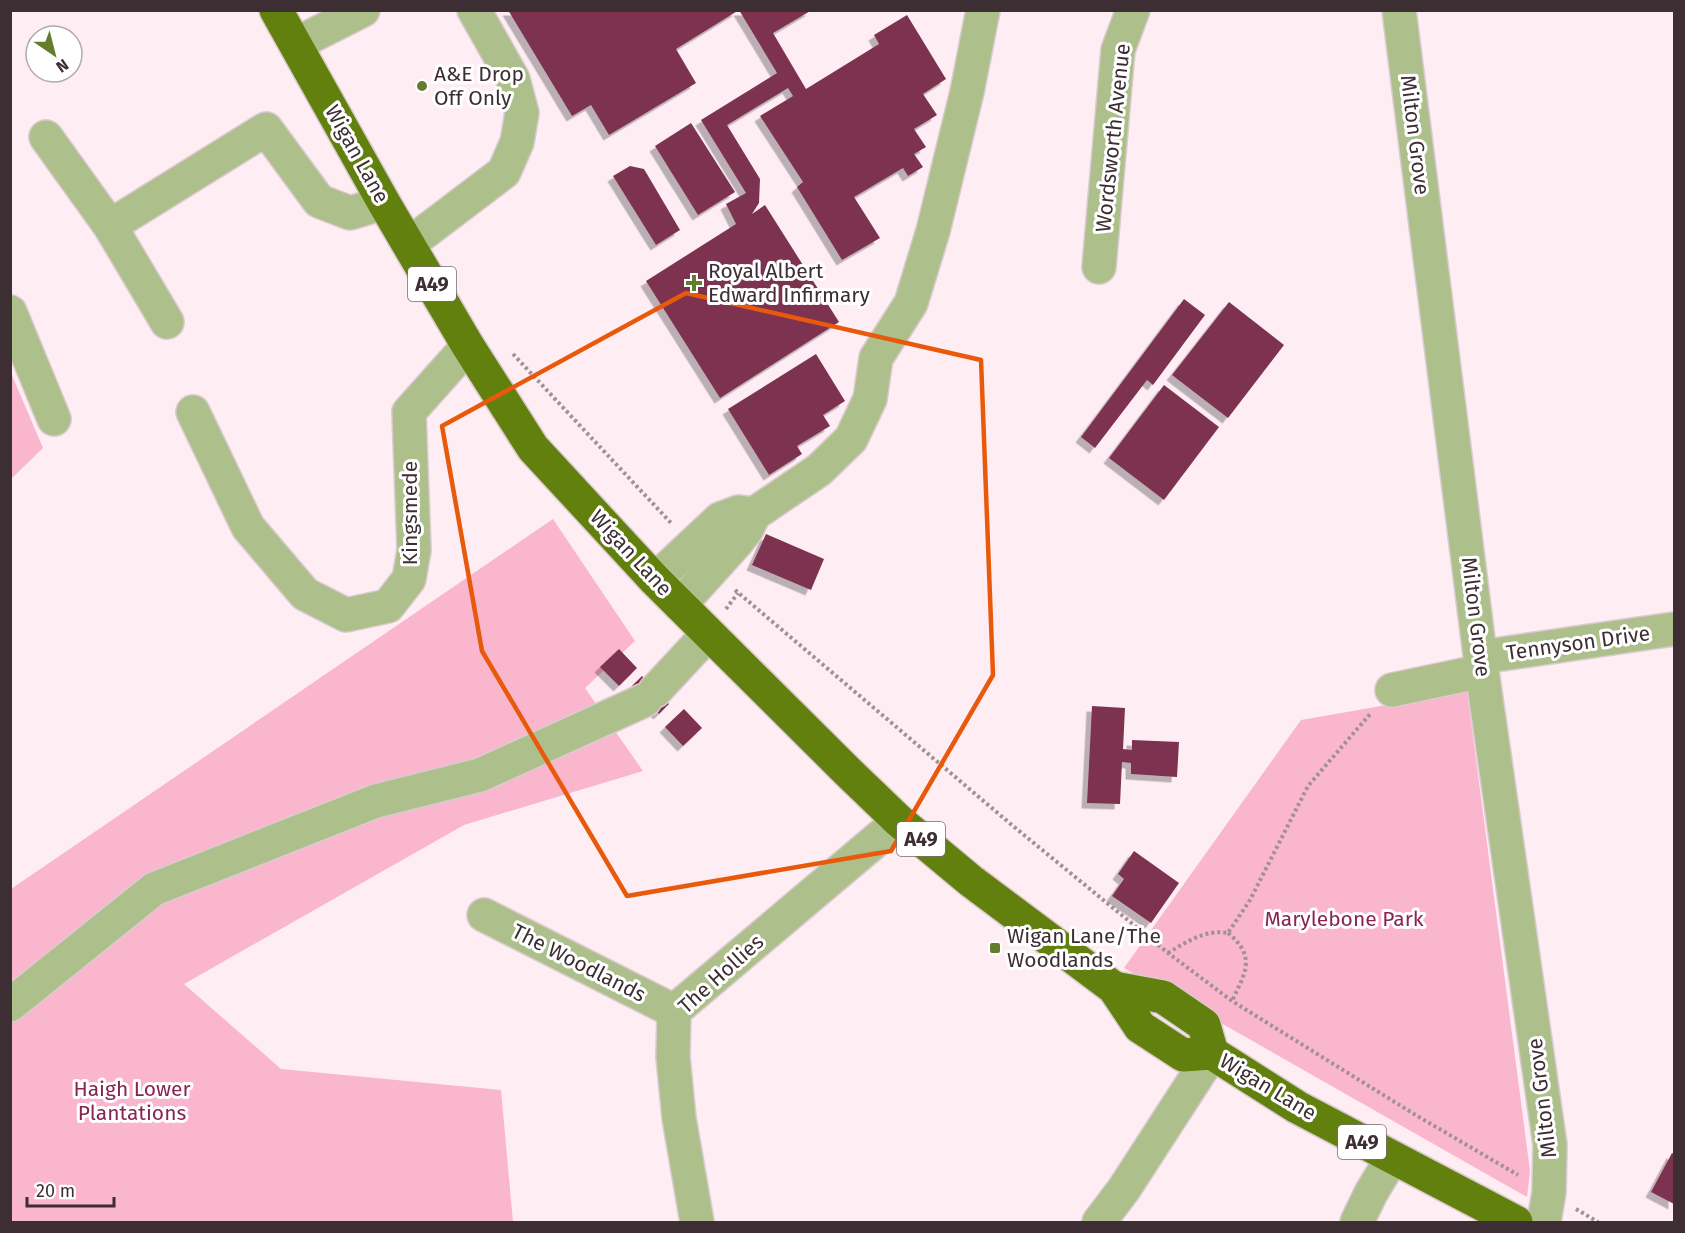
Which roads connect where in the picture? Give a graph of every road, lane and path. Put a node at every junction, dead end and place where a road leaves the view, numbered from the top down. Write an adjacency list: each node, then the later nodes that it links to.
1 (276, 10): 7 (highway, Wigan Lane / A49)
2 (363, 10): 7 (street)
3 (474, 10): 11 (street)
4 (983, 10): 19 (street)
5 (1133, 10): 12 (street, Wordsworth Avenue)
6 (1399, 10): 24 (street, Milton Grove)
7 (296, 44): 9 (highway, Wigan Lane / A49)
8 (46, 137): 10 (street)
9 (384, 203): 10 (street); 11 (highway, Wigan Lane / A49)
10 (110, 226): 14 (street)
11 (409, 244): 15 (highway, Wigan Lane / A49)
12 (1100, 267)
13 (10, 312): 18 (street)
14 (167, 322)
15 (468, 346): 17 (street, Kingsmede); 20 (highway, Wigan Lane / A49)
16 (511, 352): 19 (path)
17 (193, 412)
18 (54, 419)
19 (702, 556): 20 (street); 21 (street); 29 (path)
20 (655, 580): 21 (highway, Wigan Lane / A49)
21 (681, 605): 23 (highway, Wigan Lane / A49)
22 (1674, 629): 24 (street, Tennyson Drive)
23 (708, 634): 26 (highway, Wigan Lane / A49); 31 (street)
24 (1481, 664): 25 (street, Tennyson Drive); 35 (street, Milton Grove)
25 (1392, 690): 28 (path)
26 (899, 821): 32 (street, The Hollies); 33 (highway, Wigan Lane / A49)
27 (484, 915): 32 (street, The Woodlands)
28 (1228, 933): 29 (path); 30 (path)
29 (1168, 953): 30 (path)
30 (1232, 1001): 35 (path)
31 (10, 1005)
32 (674, 1011): 36 (street, The Hollies)
33 (1212, 1053): 34 (highway, Wigan Lane / A49); 37 (street)
34 (1392, 1158): 38 (street); 39 (highway, Wigan Lane / A49)
35 (1546, 1207): 40 (path)
36 (697, 1222)
37 (1100, 1222)
38 (1357, 1222)
39 (1516, 1222)
40 (1599, 1222)

